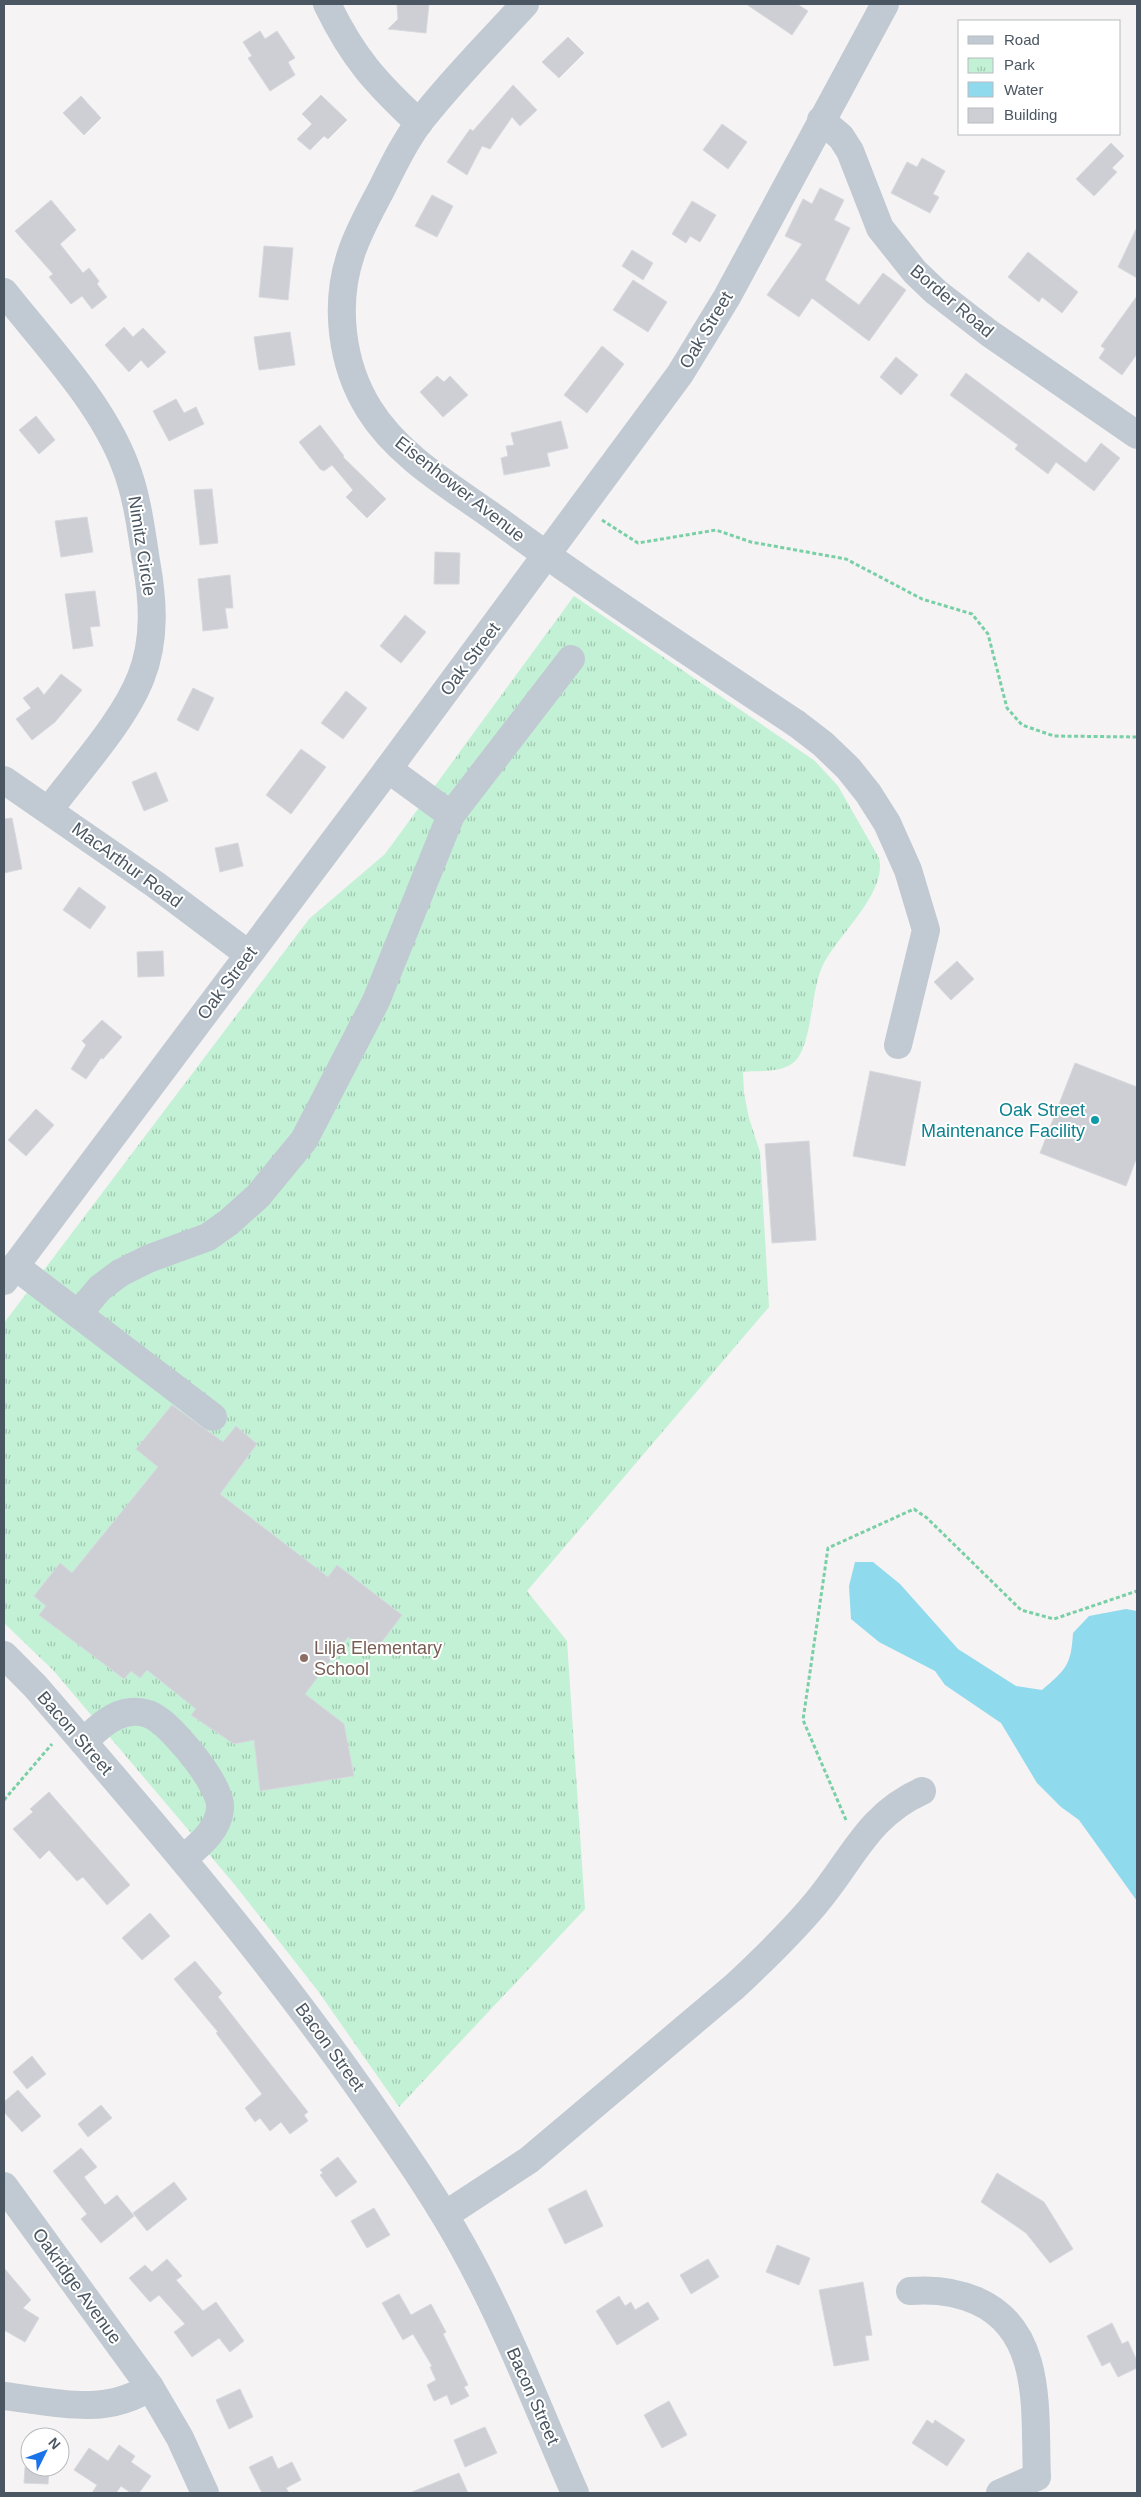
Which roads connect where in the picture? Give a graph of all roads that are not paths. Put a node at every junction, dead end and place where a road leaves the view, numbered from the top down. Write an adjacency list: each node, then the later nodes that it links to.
1 (327, 4): 5 (street)
2 (525, 4): 5 (street, Eisenhower Avenue)
3 (885, 4): 4 (street, Oak Street)
4 (821, 120): 7 (street, Border Road); 8 (street, Oak Street)
5 (420, 123): 8 (street, Eisenhower Avenue)
6 (4, 292): 12 (street, Nimitz Circle)
7 (1135, 427)
8 (547, 555): 10 (street, Oak Street); 15 (street, Eisenhower Avenue)
9 (571, 659): 13 (street)
10 (388, 769): 13 (street); 14 (street, Oak Street)
11 (4, 780): 12 (street, MacArthur Road)
12 (49, 810): 14 (street, MacArthur Road)
13 (451, 815): 17 (street)
14 (248, 954): 16 (street, Oak Street)
15 (898, 1045)
16 (9, 1274): 17 (street)
17 (78, 1314): 18 (street)
18 (213, 1417)
19 (4, 1655): 20 (street, Bacon Street)
20 (76, 1734): 22 (street, Bacon Street); 22 (street)
21 (922, 1791): 24 (street)
22 (183, 1859): 24 (street, Bacon Street)
23 (4, 2186): 26 (street, Oakridge Avenue)
24 (445, 2215): 29 (street, Bacon Street)
25 (910, 2291): 30 (street)
26 (150, 2387): 27 (street); 28 (street, Oakridge Avenue)
27 (4, 2396)
28 (205, 2493)
29 (575, 2493)
30 (1000, 2493)

